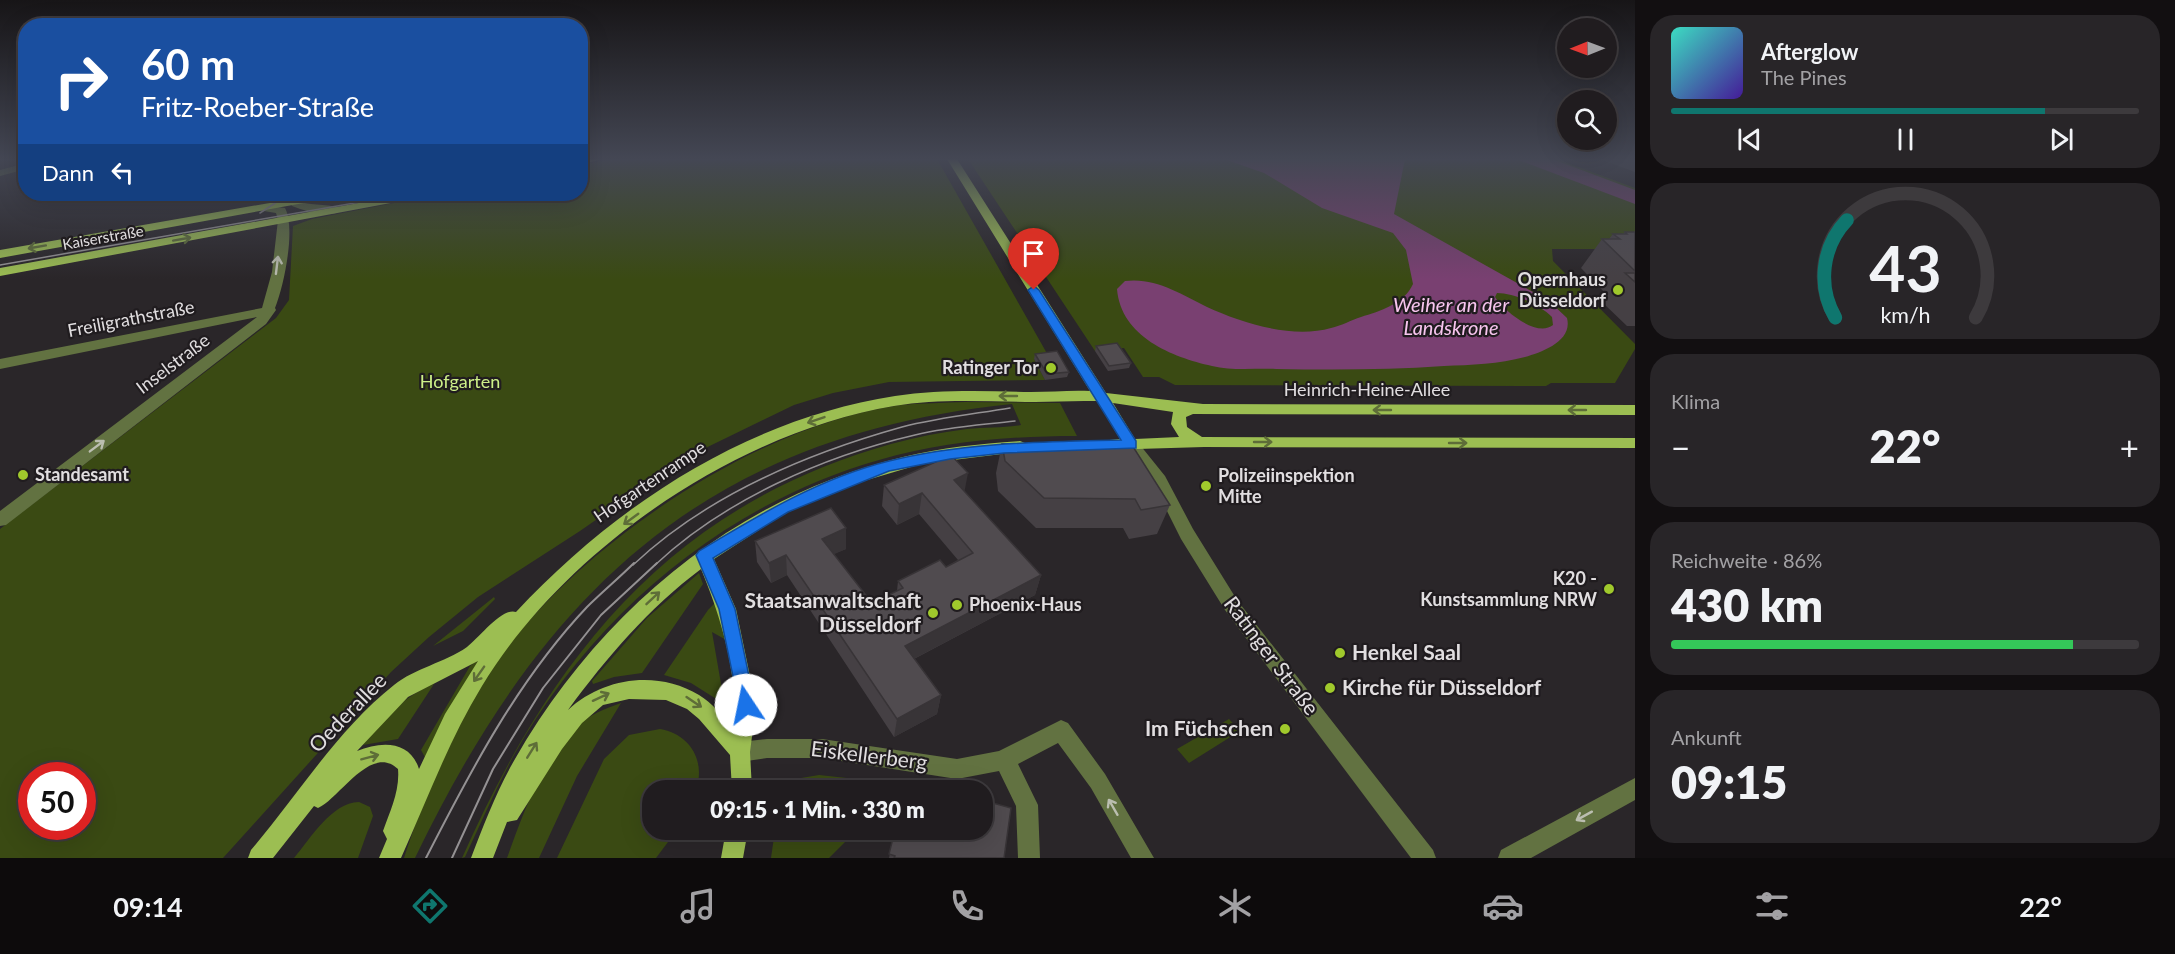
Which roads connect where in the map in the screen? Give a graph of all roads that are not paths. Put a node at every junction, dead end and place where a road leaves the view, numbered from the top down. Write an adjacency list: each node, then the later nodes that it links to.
1 (977, 199): 12 (main road)
2 (282, 201): 5 (main road, Kaiserstraße)
3 (300, 201): 6 (street)
4 (385, 201): 6 (main road, Kaiserstraße)
5 (262, 208): 7 (street); 8 (main road, Kaiserstraße, one-way to 8)
6 (336, 210): 7 (main road, Kaiserstraße)
7 (284, 220): 9 (main road, Kaiserstraße, one-way to 7); 10 (street, one-way to 7)
8 (0, 254)
9 (0, 272)
10 (270, 310): 11 (street, Freiligrathstraße); 20 (street, Inselstraße, one-way to 10)
11 (0, 364)
12 (1100, 397): 13 (main road, Heinrich-Heine-Allee); 17 (main road); 22 (main road, Hofgartenrampe, one-way to 22)
13 (1190, 409): 14 (main road, Heinrich-Heine-Allee, one-way to 13); 15 (main road)
14 (1635, 410)
15 (1204, 442): 16 (main road, one-way to 16); 17 (main road)
16 (1635, 443)
17 (1131, 444): 19 (main road); 34 (street, Ratinger Straße)
18 (1040, 446): 21 (main road)
19 (1084, 446)
20 (0, 520)
21 (704, 555): 23 (main road); 28 (main road, one-way to 21)
22 (571, 565): 29 (main road, Oederallee); 30 (main road, Hofgartenrampe, one-way to 30)
23 (740, 753): 24 (street, Eiskellerberg); 25 (main road); 28 (main road, one-way to 23)
24 (1005, 760): 32 (street); 33 (street, Eiskellerberg, one-way to 24)
25 (741, 780)
26 (1635, 788): 35 (street, one-way to 35)
27 (735, 840): 31 (main road)
28 (485, 849)
29 (262, 854): 30 (main road, Oederallee, one-way to 30)
30 (388, 858)
31 (732, 858)
32 (1029, 858)
33 (1143, 858)
34 (1425, 858)
35 (1509, 858)

